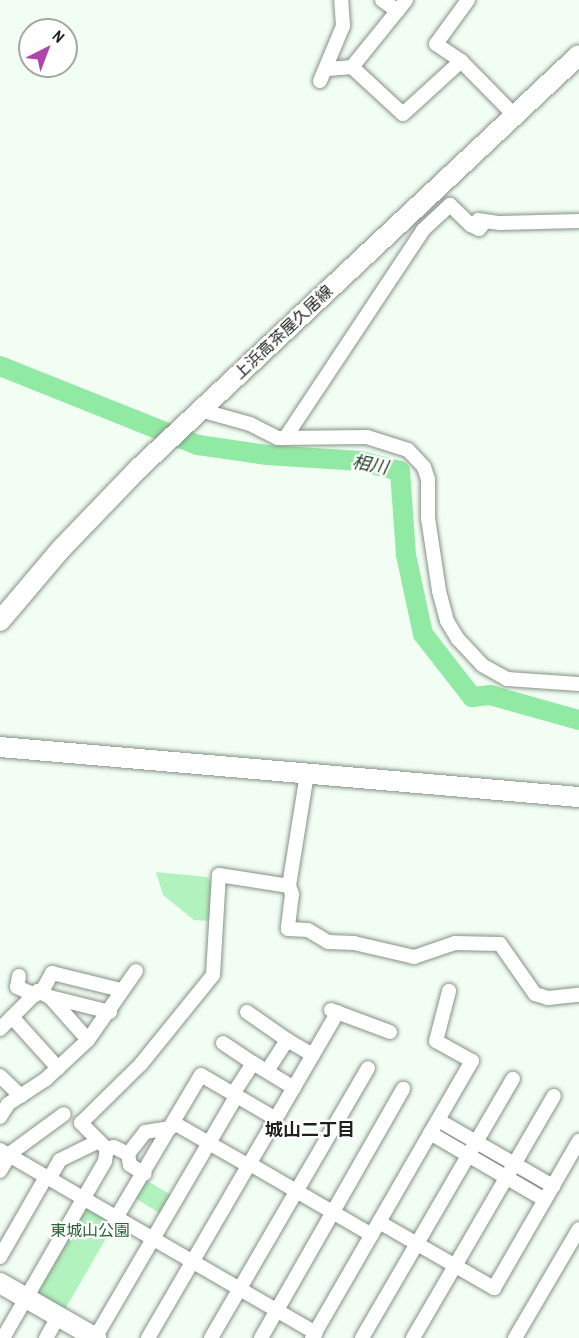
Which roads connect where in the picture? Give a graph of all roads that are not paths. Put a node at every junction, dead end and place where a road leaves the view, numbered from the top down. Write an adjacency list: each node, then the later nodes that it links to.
1 (341, 0): 8 (street)
2 (382, 0): 4 (street)
3 (468, 0): 6 (street)
4 (402, 5): 7 (street)
5 (579, 55): 10 (main road, 上浜高茶屋久居線)
6 (461, 61): 7 (street); 10 (street)
7 (352, 67): 8 (street)
8 (328, 69): 9 (street)
9 (320, 81)
10 (515, 116): 11 (main road, 上浜高茶屋久居線)
11 (442, 185): 13 (street); 14 (main road, 上浜高茶屋久居線)
12 (579, 221): 13 (street)
13 (484, 223): 15 (street)
14 (194, 416): 15 (street); 16 (main road, 上浜高茶屋久居線)
15 (286, 435): 17 (street)
16 (0, 621)
17 (579, 684)
18 (0, 747): 19 (main road)
19 (307, 774): 20 (main road); 21 (street)
20 (579, 797)
21 (289, 886): 27 (street); 57 (street)
22 (136, 971): 24 (street)
23 (19, 976): 26 (street)
24 (121, 990): 26 (street); 28 (street)
25 (449, 991): 51 (street)
26 (42, 995): 28 (street); 30 (street); 33 (street)
27 (579, 995)
28 (110, 1011): 33 (street)
29 (247, 1012): 34 (street)
30 (12, 1017): 31 (street); 38 (street)
31 (0, 1029)
32 (390, 1032): 36 (street)
33 (88, 1040): 38 (street)
34 (287, 1040): 36 (street); 40 (street)
35 (223, 1043): 37 (street)
36 (313, 1055): 43 (street)
37 (253, 1063): 40 (street); 45 (street)
38 (58, 1068): 46 (street)
39 (368, 1068): 68 (street)
40 (267, 1071): 43 (street)
41 (0, 1076): 46 (street)
42 (513, 1079): 55 (street)
43 (294, 1088): 50 (street)
44 (403, 1089): 71 (street)
45 (234, 1095): 50 (street); 52 (street); 56 (street)
46 (21, 1096): 49 (street)
47 (554, 1096): 61 (street)
48 (64, 1114): 58 (street)
49 (0, 1117)
50 (276, 1119): 62 (street)
51 (438, 1120): 53 (street); 55 (street)
52 (172, 1126): 56 (street); 59 (street); 64 (street)
53 (430, 1133): 60 (street); 73 (street)
54 (579, 1141): 67 (street)
55 (477, 1142): 60 (street); 61 (street)
56 (208, 1143): 62 (street); 75 (street)
57 (103, 1145): 59 (street); 65 (street); 69 (street)
58 (6, 1154): 63 (street); 65 (street)
59 (128, 1154): 64 (street)
60 (469, 1155): 66 (street); 76 (street)
61 (514, 1164): 66 (street); 67 (street)
62 (250, 1165): 68 (street); 78 (street)
63 (0, 1171)
64 (145, 1174): 72 (street)
65 (47, 1178): 69 (street); 77 (street)
66 (506, 1178): 70 (street); 79 (street)
67 (553, 1186): 70 (street)
68 (296, 1190): 71 (street); 81 (street)
69 (84, 1199): 72 (street); 82 (street)
70 (545, 1200): 79 (street)
71 (333, 1212): 73 (street); 83 (street)
72 (116, 1218): 75 (street)
73 (376, 1228): 76 (street); 85 (street)
74 (579, 1229): 94 (street)
75 (153, 1239): 78 (street); 88 (street)
76 (417, 1244): 79 (street); 92 (street)
77 (0, 1257)
78 (192, 1262): 81 (street); 89 (street)
79 (455, 1266): 93 (street)
80 (0, 1284): 82 (main road)
81 (239, 1289): 83 (street); 90 (street)
82 (26, 1298): 84 (main road); 86 (street)
83 (277, 1310): 85 (street); 91 (street)
84 (58, 1317): 87 (street); 88 (main road)
85 (318, 1335)
86 (3, 1338)
87 (46, 1338)
88 (96, 1338)
89 (148, 1338)
90 (211, 1338)
91 (261, 1338)
92 (362, 1338)
93 (413, 1338)
94 (515, 1338)

